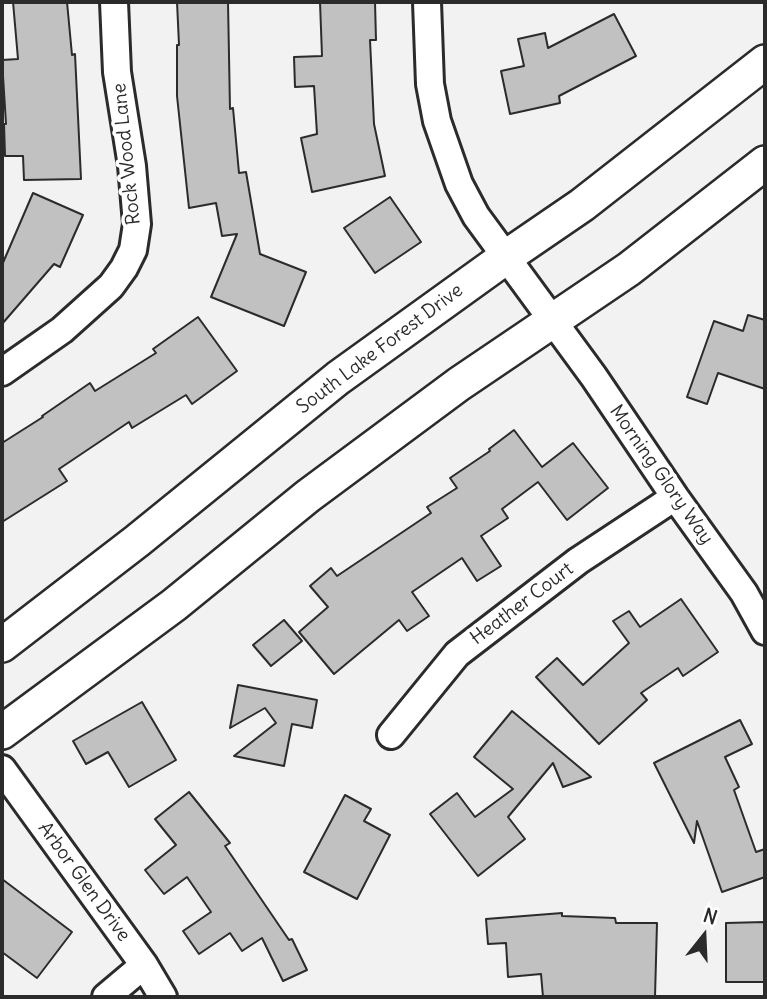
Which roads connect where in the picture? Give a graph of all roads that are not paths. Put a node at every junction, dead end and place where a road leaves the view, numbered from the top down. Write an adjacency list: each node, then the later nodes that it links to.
1 (114, 2): 7 (street, Rock Wood Lane)
2 (427, 2): 5 (street, Morning Glory Way)
3 (765, 62): 5 (main road, South Lake Forest Drive)
4 (765, 163): 6 (main road)
5 (506, 257): 6 (street, Morning Glory Way); 10 (main road, South Lake Forest Drive)
6 (554, 321): 8 (street, Morning Glory Way); 11 (main road)
7 (2, 372)
8 (675, 497): 9 (street, Morning Glory Way); 12 (street, Heather Court)
9 (765, 631)
10 (2, 645)
11 (2, 732)
12 (391, 735)
13 (2, 769): 14 (street, Arbor Glen Drive)
14 (144, 965): 15 (street); 16 (street, Arbor Glen Drive)
15 (106, 997)
16 (163, 997)

